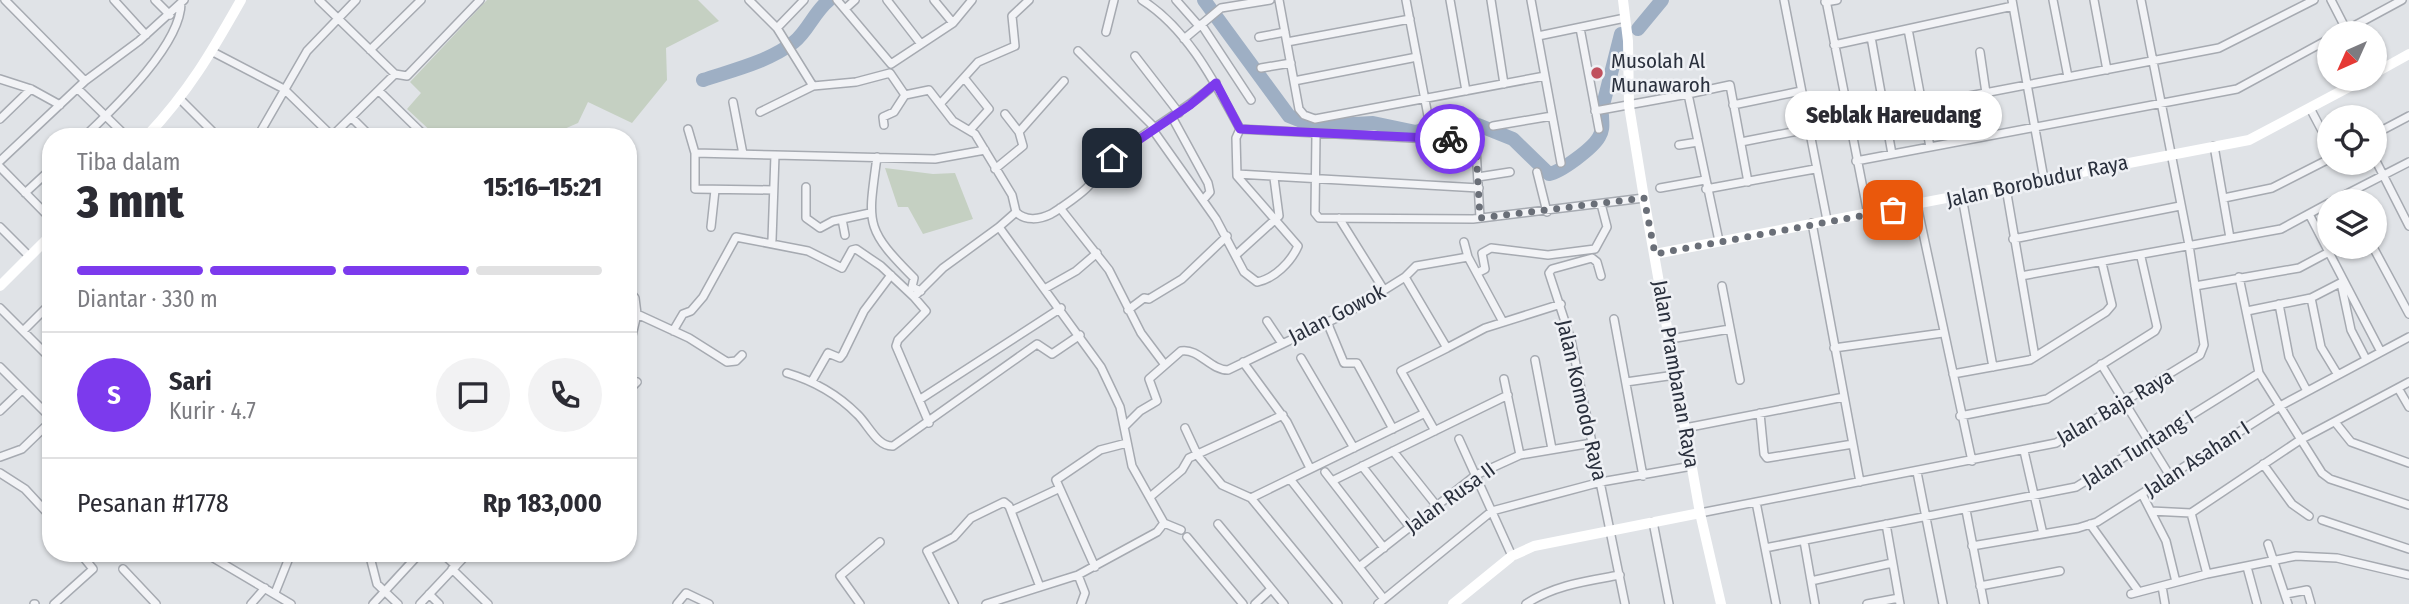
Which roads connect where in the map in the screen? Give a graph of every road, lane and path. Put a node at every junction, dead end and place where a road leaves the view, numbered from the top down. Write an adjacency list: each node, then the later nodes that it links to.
1 (5, 0): 77 (street)
2 (114, 0): 51 (street)
3 (155, 0): 38 (street)
4 (241, 0): 62 (street)
5 (319, 0): 39 (street)
6 (356, 0): 39 (street)
7 (421, 0): 60 (street)
8 (480, 0): 72 (street)
9 (749, 0): 46 (street)
10 (803, 0): 46 (street)
11 (855, 0): 37 (street)
12 (887, 0): 57 (street)
13 (934, 0): 44 (street)
14 (972, 0): 44 (street)
15 (1029, 0): 76 (street)
16 (1114, 0): 49 (street)
17 (1142, 0): 55 (street)
18 (1176, 0): 45 (street)
19 (1270, 0): 45 (street)
20 (1279, 0): 50 (street)
21 (1406, 0): 40 (street)
22 (1450, 0): 88 (street)
23 (1491, 0): 81 (street)
24 (1531, 0): 52 (street)
25 (1623, 0): 41 (street, Jalan Prambanan Raya)
26 (1784, 0): 89 (street)
27 (1837, 0): 35 (street)
28 (2053, 0): 74 (street)
29 (2094, 0): 71 (street)
30 (2141, 0): 68 (street, Jalan Baja Raya)
31 (2314, 0): 68 (street)
32 (2330, 0): 42 (street)
33 (2402, 0): 43 (street)
34 (183, 1): 38 (street); 110 (street)
35 (1826, 1): 58 (street)
36 (2012, 3): 48 (street); 82 (street)
37 (841, 4): 57 (street)
38 (170, 15): 51 (street)
39 (338, 18): 60 (street); 86 (street)
40 (1410, 19): 56 (street); 66 (street)
41 (1626, 21): 47 (street); 103 (street, Jalan Prambanan Raya)
42 (2340, 21)
43 (2365, 21)
44 (953, 23): 57 (street)
45 (1200, 25): 55 (street); 96 (street)
46 (777, 28): 83 (street)
47 (1580, 28): 52 (street); 105 (street)
48 (1908, 29): 54 (street); 102 (street)
49 (1106, 32)
50 (1285, 32): 53 (street); 56 (street)
51 (146, 35): 77 (street)
52 (1538, 36): 73 (street)
53 (1259, 37)
54 (1871, 37): 58 (street); 145 (street)
55 (1184, 39): 80 (street)
56 (1287, 43): 67 (street)
57 (921, 44)
58 (1834, 45): 150 (street)
59 (2317, 47): 99 (street)
60 (370, 50): 72 (street)
61 (1078, 51): 129 (street)
62 (213, 52): 86 (street); 95 (street)
63 (1980, 52): 91 (street)
64 (2409, 54): 69 (street)
65 (1135, 56): 108 (street)
66 (1417, 57): 79 (street); 94 (street)
67 (1291, 63): 70 (street); 79 (street)
68 (2153, 63): 71 (street); 99 (street, Jalan Baja Raya)
69 (2387, 66)
70 (1261, 68)
71 (2107, 70): 74 (street)
72 (395, 74): 87 (street)
73 (1545, 76): 81 (street); 111 (street)
74 (2068, 77): 82 (street)
75 (0, 79): 84 (street)
76 (965, 79): 98 (street); 134 (street)
77 (85, 81): 85 (street)
78 (1064, 81): 135 (street)
79 (1294, 81): 94 (street)
80 (1216, 83): 108 (street); 130 (street)
81 (1504, 84): 88 (street)
82 (2027, 85): 91 (street); 118 (street)
83 (813, 86): 93 (street); 106 (street)
84 (31, 89): 100 (street); 113 (street)
85 (78, 89): 100 (street); 110 (street)
86 (284, 89): 123 (street); 124 (street)
87 (379, 91): 112 (street); 127 (street)
88 (1466, 91): 94 (street)
89 (1801, 91): 101 (street); 132 (street)
90 (2343, 91): 104 (street, Jalan Borobudur Raya)
91 (1986, 93): 102 (street)
92 (1688, 94): 101 (street); 103 (street); 137 (street)
93 (905, 95): 98 (street); 116 (street)
94 (1425, 99): 114 (street)
95 (181, 100): 121 (street); 122 (street)
96 (1251, 100)
97 (733, 102): 144 (street)
98 (941, 103): 134 (street)
99 (2161, 103): 118 (street); 146 (street, Jalan Baja Raya)
100 (60, 105): 149 (street)
101 (1733, 105): 138 (street)
102 (1922, 105): 141 (street)
103 (1629, 106): 105 (street); 179 (street, Jalan Prambanan Raya)
104 (2311, 110): 115 (street); 140 (street, Jalan Borobudur Raya)
105 (1595, 111): 131 (street)
106 (760, 112)
107 (1005, 114): 135 (street)
108 (1176, 115): 129 (street); 181 (street)
109 (2409, 116): 128 (street)
110 (105, 117): 119 (street); 120 (street)
111 (1552, 117): 117 (street); 152 (street)
112 (352, 118): 125 (street); 126 (street)
113 (0, 119)
114 (1429, 121)
115 (2317, 121)
116 (884, 125)
117 (1493, 125)
118 (2035, 125): 141 (street); 165 (street)
119 (93, 128)
120 (117, 128)
121 (155, 128)
122 (209, 128)
123 (262, 128)
124 (324, 128)
125 (341, 128)
126 (362, 128)
127 (417, 128)
128 (2387, 128)
129 (1154, 129): 181 (street); 185 (street)
130 (1240, 129): 136 (street); 159 (street)
131 (1599, 129)
132 (1808, 129): 138 (street); 156 (street)
133 (688, 130): 143 (street)
134 (971, 130): 142 (street)
135 (1019, 132): 155 (street)
136 (1315, 135): 163 (street); 166 (street)
137 (1698, 142): 139 (street); 167 (street)
138 (1741, 142): 168 (street)
139 (1679, 145)
140 (2214, 146): 146 (street, Jalan Borobudur Raya); 180 (street)
141 (1930, 147): 145 (street)
142 (985, 150): 148 (street); 155 (street)
143 (695, 153): 144 (street); 174 (street)
144 (743, 154): 147 (street)
145 (1892, 154): 150 (street)
146 (2170, 154): 165 (street, Jalan Borobudur Raya); 184 (street, Jalan Baja Raya)
147 (775, 155): 148 (street); 175 (street)
148 (877, 157): 191 (street)
149 (0, 161)
150 (1856, 161): 192 (street)
151 (2409, 162): 160 (street)
152 (1561, 163)
153 (2317, 165): 180 (street)
154 (0, 167): 177 (street)
155 (995, 169): 189 (street)
156 (1815, 169): 168 (street); 198 (street)
157 (1510, 172): 163 (street)
158 (1538, 172): 190 (street)
159 (1237, 173): 164 (street); 197 (street)
160 (2387, 173)
161 (2383, 175): 173 (street); 188 (street)
162 (42, 177): 177 (street)
163 (1478, 177): 170 (street)
164 (1274, 178): 166 (street); 197 (street)
165 (2044, 178): 172 (street, Jalan Borobudur Raya)
166 (1316, 180): 170 (street); 194 (street)
167 (1704, 180): 171 (street); 176 (street)
168 (1748, 181): 176 (street)
169 (806, 187): 196 (street)
170 (1479, 188): 195 (street)
171 (1660, 188)
172 (2006, 188): 178 (street, Jalan Borobudur Raya); 208 (street)
173 (2361, 189)
174 (715, 190): 175 (street); 202 (street)
175 (774, 190): 209 (street)
176 (1706, 190): 210 (street)
177 (25, 193): 186 (street)
178 (1962, 197): 183 (street, Jalan Borobudur Raya); 276 (street)
179 (1644, 198): 182 (street); 215 (street, Jalan Prambanan Raya)
180 (2224, 198): 207 (street)
181 (1203, 200): 206 (street)
182 (1601, 204): 190 (street); 224 (street)
183 (1917, 205): 192 (street, Jalan Borobudur Raya); 258 (street)
184 (2180, 206): 208 (street); 213 (street, Jalan Baja Raya)
185 (1060, 208): 189 (street); 214 (street)
186 (42, 210)
187 (2317, 210): 193 (street)
188 (2405, 211): 200 (street)
189 (1016, 212): 203 (street)
190 (1547, 212): 195 (street)
191 (870, 213): 196 (street); 236 (street)
192 (1868, 214): 198 (street, Jalan Borobudur Raya)
193 (2309, 214): 204 (street); 207 (street)
194 (1339, 218): 195 (street); 235 (street)
195 (1480, 218)
196 (842, 219): 205 (street)
197 (1277, 220): 216 (street); 216 (street)
198 (1827, 220): 199 (street, Jalan Borobudur Raya)
199 (1812, 223): 210 (street, Jalan Borobudur Raya); 264 (street)
200 (2409, 226)
201 (0, 227): 217 (street)
202 (711, 227)
203 (999, 227): 234 (street); 236 (street)
204 (2317, 229)
205 (845, 235)
206 (1227, 236): 216 (street); 244 (street)
207 (2230, 238): 213 (street)
208 (2013, 239): 227 (street)
209 (772, 240)
210 (1719, 241): 215 (street, Jalan Borobudur Raya)
211 (1464, 242): 218 (street)
212 (42, 244): 217 (street)
213 (2189, 246): 219 (street); 233 (street, Jalan Baja Raya)
214 (1097, 253): 234 (street); 244 (street)
215 (1655, 254): 261 (street, Jalan Prambanan Raya)
216 (1236, 255)
217 (29, 256): 231 (street)
218 (1468, 257): 224 (street); 228 (street)
219 (2141, 257): 223 (street); 273 (street)
220 (2317, 258): 229 (street)
221 (2332, 259): 230 (street)
222 (2380, 259): 239 (street)
223 (2102, 263): 227 (street); 268 (street)
224 (1477, 273): 254 (street)
225 (891, 275): 237 (street); 257 (street); 284 (street)
226 (1601, 276): 240 (street, Jalan Komodo Raya)
227 (2021, 276): 268 (street)
228 (1405, 277): 235 (street, Jalan Gowok); 263 (street, Jalan Gowok)
229 (2239, 277): 233 (street); 245 (street)
230 (2342, 282): 238 (street); 248 (street); 251 (street)
231 (0, 285)
232 (1722, 286): 255 (street)
233 (2195, 286): 293 (street, Jalan Baja Raya)
234 (1046, 289): 243 (street)
235 (1384, 290): 253 (street, Jalan Gowok)
236 (921, 291): 237 (street)
237 (914, 298): 292 (street)
238 (2311, 298): 241 (street); 281 (street)
239 (2406, 301): 249 (street)
240 (1561, 304): 254 (street); 314 (street, Jalan Komodo Raya)
241 (2279, 304): 245 (street); 289 (street)
242 (0, 308): 256 (street)
243 (1061, 308): 259 (street); 292 (street)
244 (1128, 310): 274 (street)
245 (2247, 311): 278 (street)
246 (42, 312): 256 (street)
247 (637, 314): 257 (street)
248 (2361, 314): 251 (street); 266 (street)
249 (2409, 314)
250 (1614, 319): 285 (street)
251 (2348, 319): 270 (street)
252 (1267, 321): 262 (street)
253 (1327, 322): 262 (street, Jalan Gowok); 308 (street)
254 (1503, 322): 263 (street)
255 (1730, 329): 261 (street); 283 (street)
256 (23, 331): 265 (street)
257 (673, 331): 267 (street)
258 (1943, 333): 264 (street); 279 (street)
259 (1080, 335): 303 (street); 304 (street)
260 (2409, 337): 266 (street, Jalan Asahan I)
261 (1670, 339): 280 (street, Jalan Prambanan Raya)
262 (1281, 342): 272 (street, Jalan Gowok)
263 (1447, 348): 298 (street)
264 (1834, 348): 291 (street)
265 (42, 350)
266 (2381, 352): 270 (street, Jalan Asahan I)
267 (742, 355)
268 (2035, 357): 276 (street)
269 (1301, 358): 316 (street)
270 (2366, 359): 281 (street, Jalan Asahan I)
271 (1535, 360): 317 (street)
272 (1244, 362): 274 (street, Jalan Gowok); 300 (street)
273 (2101, 364): 293 (street); 301 (street)
274 (1165, 365): 304 (street)
275 (0, 367): 288 (street)
276 (1993, 368): 279 (street)
277 (787, 373): 284 (street)
278 (2259, 373): 294 (street); 312 (street, Jalan Tuntang I)
279 (1953, 374): 301 (street)
280 (1675, 375): 285 (street); 306 (street, Jalan Prambanan Raya)
281 (2338, 375): 289 (street, Jalan Asahan I)
282 (1504, 379): 290 (street)
283 (1740, 380)
284 (812, 381): 303 (street)
285 (1626, 382): 333 (street)
286 (2409, 382): 287 (street)
287 (2398, 388): 295 (street); 302 (street)
288 (22, 390): 296 (street); 297 (street)
289 (2308, 391): 294 (street, Jalan Asahan I)
290 (1507, 396): 309 (street); 320 (street)
291 (1844, 397): 299 (street); 315 (street)
292 (919, 400): 303 (street)
293 (2125, 403): 312 (street); 318 (street, Jalan Baja Raya)
294 (2280, 406): 311 (street); 334 (street, Jalan Asahan I)
295 (2409, 407)
296 (0, 411)
297 (42, 411)
298 (1425, 413): 308 (street); 309 (street)
299 (1760, 413): 306 (street); 315 (street)
300 (1283, 415): 321 (street); 328 (street)
301 (1960, 416): 323 (street)
302 (2335, 422): 311 (street); 324 (street)
303 (929, 423)
304 (1125, 426): 313 (street)
305 (1185, 428): 321 (street)
306 (1685, 428): 327 (street, Jalan Prambanan Raya)
307 (42, 429): 322 (street)
308 (1393, 429): 316 (street)
309 (1435, 430): 319 (street)
310 (1460, 439): 332 (street)
311 (2300, 440): 325 (street); 346 (street)
312 (2149, 442): 334 (street); 341 (street, Jalan Tuntang I)
313 (1126, 443): 339 (street); 342 (street)
314 (1592, 443): 317 (street, Jalan Rusa II); 337 (street, Jalan Komodo Raya)
315 (1853, 444): 338 (street)
316 (1354, 448): 328 (street)
317 (1552, 449): 320 (street, Jalan Rusa II)
318 (2024, 450): 323 (street, Jalan Baja Raya); 341 (street)
319 (1393, 451): 326 (street); 345 (street)
320 (1520, 455): 332 (street, Jalan Rusa II)
321 (1198, 456): 342 (street); 343 (street)
322 (0, 457)
323 (1972, 461): 330 (street, Jalan Baja Raya)
324 (2409, 463)
325 (2263, 464): 353 (street); 354 (street)
326 (1362, 466): 336 (street); 362 (street)
327 (1692, 466): 333 (street); 352 (street, Jalan Prambanan Raya)
328 (1310, 468): 335 (street)
329 (1325, 472): 336 (street)
330 (1917, 472): 338 (street, Jalan Baja Raya); 355 (street)
331 (0, 473): 347 (street)
332 (1476, 475): 345 (street, Jalan Rusa II); 350 (street)
333 (1643, 476): 337 (street)
334 (2170, 476): 340 (street, Jalan Asahan I)
335 (1290, 479): 343 (street); 385 (street)
336 (1332, 481): 371 (street)
337 (1601, 482): 350 (street); 364 (street, Jalan Komodo Raya)
338 (1860, 482): 344 (street, Jalan Baja Raya)
339 (1058, 489): 349 (street); 384 (street)
340 (2141, 494): 351 (street); 361 (street, Jalan Asahan I)
341 (2035, 495): 348 (street, Jalan Tuntang I); 365 (street)
342 (1150, 497): 358 (street)
343 (1251, 498): 425 (street)
344 (1756, 502): 352 (street, Jalan Baja Raya); 372 (street)
345 (1436, 505): 362 (street, Jalan Rusa II)
346 (2409, 505)
347 (42, 508)
348 (1966, 510): 355 (street, Jalan Tuntang I); 370 (street)
349 (1011, 511): 399 (street); 419 (street)
350 (1492, 511): 374 (street); 405 (street)
351 (2151, 511): 353 (street); 395 (street)
352 (1700, 513): 357 (street); 430 (street, Jalan Prambanan Raya)
353 (2191, 513): 390 (street)
354 (2309, 516)
355 (1925, 517): 360 (street, Jalan Tuntang I); 434 (street)
356 (2322, 520): 373 (street)
357 (1653, 522): 364 (street); 429 (street)
358 (1164, 523): 363 (street); 384 (street)
359 (1218, 524): 400 (street)
360 (1886, 524): 368 (street, Jalan Tuntang I); 383 (street)
361 (2090, 524): 365 (street, Jalan Asahan I); 398 (street)
362 (1409, 526): 371 (street, Jalan Rusa II)
363 (1181, 530)
364 (1612, 530): 374 (street); 392 (street, Jalan Komodo Raya)
365 (2043, 534): 370 (street, Jalan Asahan I)
366 (1187, 537): 422 (street)
367 (880, 541): 418 (street)
368 (1804, 541): 372 (street, Jalan Tuntang I); 394 (street)
369 (2268, 544): 375 (street)
370 (1972, 546): 397 (street)
371 (1384, 548): 385 (street, Jalan Rusa II)
372 (1765, 548): 431 (street)
373 (2409, 549)
374 (1513, 556): 426 (street)
375 (2272, 559): 386 (street); 393 (street); 404 (street)
376 (87, 562): 407 (street)
377 (221, 562): 396 (street)
378 (287, 562): 402 (street)
379 (371, 562): 401 (street)
380 (411, 562): 401 (street)
381 (449, 562): 387 (street)
382 (460, 562): 387 (street)
383 (1892, 563): 394 (street); 406 (street)
384 (1095, 567): 391 (street)
385 (1359, 567): 405 (street)
386 (2248, 567): 390 (street); 437 (street)
387 (454, 568): 403 (street); 415 (street)
388 (123, 569): 408 (street)
389 (2060, 571): 397 (street)
390 (2207, 574): 395 (street)
391 (1078, 575): 399 (street); 421 (street)
392 (1620, 575): 427 (street); 428 (street, Jalan Komodo Raya)
393 (2409, 575)
394 (1811, 581): 432 (street)
395 (2176, 582): 398 (street)
396 (267, 586): 402 (street); 409 (street)
397 (1980, 586): 435 (street)
398 (2162, 586): 436 (street)
399 (1040, 587): 420 (street)
400 (1271, 589): 423 (street); 424 (street)
401 (384, 591): 411 (street); 412 (street)
402 (275, 593): 410 (street)
403 (429, 594): 413 (street); 414 (street)
404 (2286, 594): 438 (street); 439 (street)
405 (1381, 601)
406 (1899, 601): 433 (street)
407 (54, 604)
408 (156, 604)
409 (251, 604)
410 (291, 604)
411 (373, 604)
412 (398, 604)
413 (419, 604)
414 (439, 604)
415 (488, 604)
416 (677, 604): 417 (street)
417 (709, 604)
418 (860, 604)
419 (954, 604)
420 (986, 604)
421 (1081, 604)
422 (1243, 604)
423 (1255, 604)
424 (1284, 604)
425 (1338, 604)
426 (1453, 604)
427 (1526, 604)
428 (1625, 604)
429 (1669, 604)
430 (1721, 604)
431 (1776, 604)
432 (1815, 604)
433 (1867, 604)
434 (1942, 604)
435 (1983, 604)
436 (2165, 604)
437 (2257, 604)
438 (2288, 604)
439 (2311, 604)

